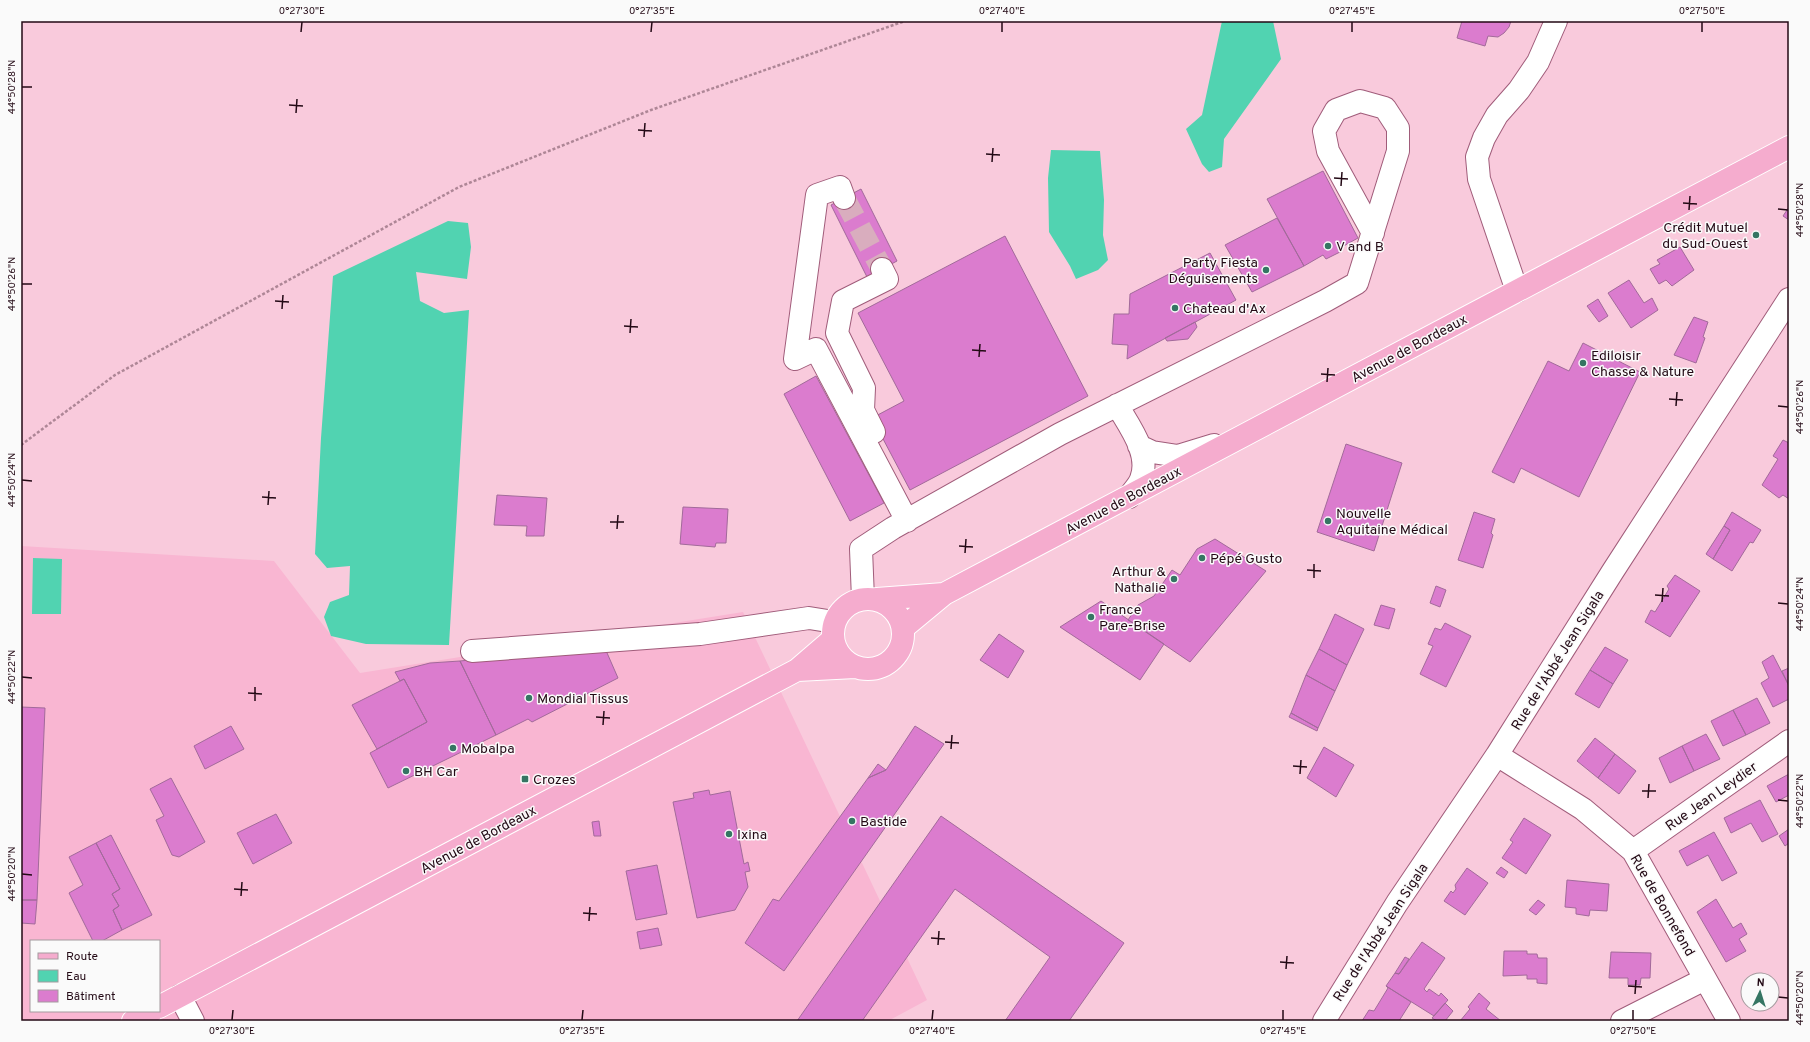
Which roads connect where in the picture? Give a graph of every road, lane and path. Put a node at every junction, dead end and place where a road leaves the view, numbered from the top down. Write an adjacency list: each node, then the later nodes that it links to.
1 (905, 21): 11 (path)
2 (1556, 21): 7 (street)
3 (1789, 147): 7 (main road, Avenue de Bordeaux)
4 (844, 198): 14 (street)
5 (1373, 233): 5 (street); 9 (street)
6 (882, 269): 14 (street)
7 (1517, 291): 10 (main road, Avenue de Bordeaux)
8 (1789, 299): 23 (street, Rue de l'Abbé Jean Sigala)
9 (1117, 405): 12 (street); 14 (street)
10 (1248, 434): 12 (street); 13 (main road, Avenue de Bordeaux)
11 (21, 445)
12 (1139, 446): 13 (street)
13 (1129, 497): 15 (main road, Avenue de Bordeaux)
14 (912, 518): 16 (street)
15 (944, 594): 16 (main road, Avenue de Bordeaux); 17 (main road, Avenue de Bordeaux)
16 (870, 599): 17 (main road); 18 (main road, Avenue de Bordeaux)
17 (903, 628): 20 (main road, Avenue de Bordeaux)
18 (834, 631): 19 (street); 20 (main road); 21 (main road, Avenue de Bordeaux)
19 (472, 651)
20 (855, 667): 21 (main road, Avenue de Bordeaux)
21 (797, 670): 26 (main road, Avenue de Bordeaux)
22 (1789, 741): 24 (street, Rue Jean Leydier)
23 (1497, 755): 24 (street, Rue de Bonnefond); 31 (street, Rue de l'Abbé Jean Sigala)
24 (1633, 851): 25 (street, Rue de Bonnefond)
25 (1705, 979): 32 (street); 33 (street, Rue de Bonnefond)
26 (180, 996): 27 (main road, Avenue de Bordeaux); 30 (street)
27 (160, 1006)
28 (150, 1012): 29 (main road)
29 (133, 1021)
30 (193, 1021)
31 (1324, 1021)
32 (1622, 1021)
33 (1729, 1021)

